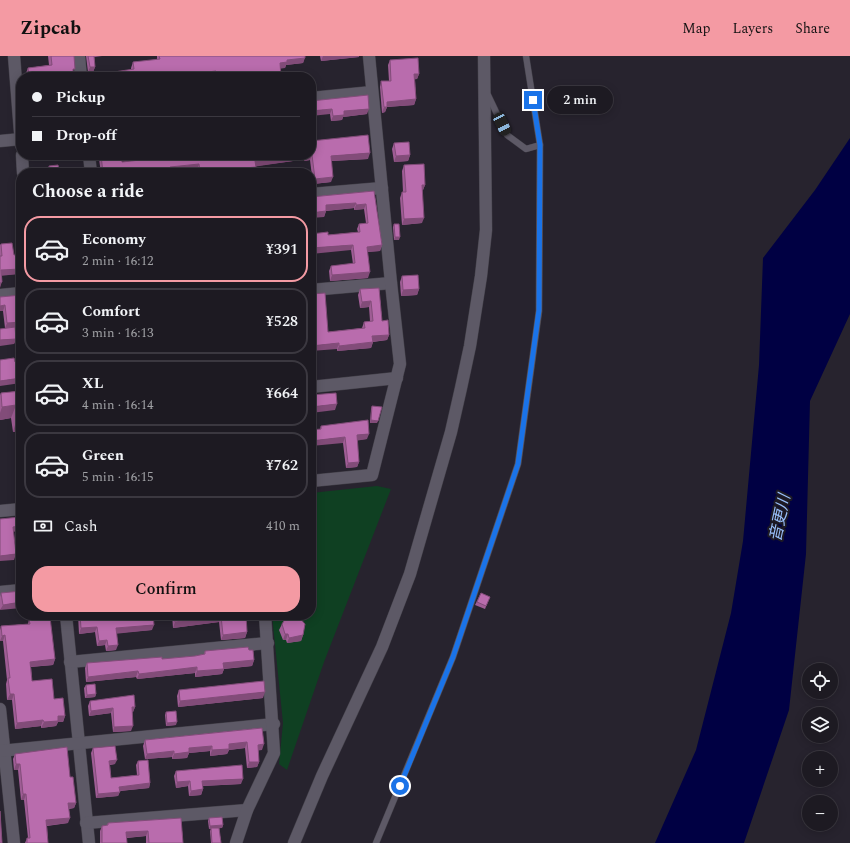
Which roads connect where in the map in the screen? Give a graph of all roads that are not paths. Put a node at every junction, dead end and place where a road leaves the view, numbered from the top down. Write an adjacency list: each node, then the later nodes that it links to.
1 (14, 56): 7 (street)
2 (79, 56): 6 (street)
3 (369, 56): 9 (street)
4 (484, 56): 8 (street)
5 (526, 56): 13 (lane)
6 (81, 72)
7 (16, 84)
8 (485, 91): 13 (lane); 41 (street)
9 (372, 92): 10 (street); 14 (street)
10 (316, 98)
11 (16, 139): 12 (street)
12 (0, 141)
13 (540, 145): 42 (lane)
14 (382, 188): 15 (street); 16 (street)
15 (316, 194)
16 (390, 283): 17 (street); 20 (street)
17 (316, 290)
18 (16, 293): 19 (street)
19 (0, 295)
20 (397, 378): 21 (street); 22 (street)
21 (316, 386)
22 (316, 481)
23 (16, 509): 24 (street)
24 (0, 511)
25 (16, 590): 26 (street)
26 (0, 592)
27 (66, 620): 30 (street)
28 (266, 620): 29 (street)
29 (268, 643): 30 (street); 32 (street)
30 (70, 662): 33 (street)
31 (0, 709): 34 (street)
32 (274, 724): 33 (street); 35 (street)
33 (78, 743): 34 (street); 36 (street)
34 (2, 750): 38 (street)
35 (247, 810): 36 (street); 40 (street)
36 (86, 824): 39 (street)
37 (0, 832): 38 (street)
38 (13, 837)
39 (89, 843)
40 (236, 843)
41 (294, 843)
42 (376, 843)

